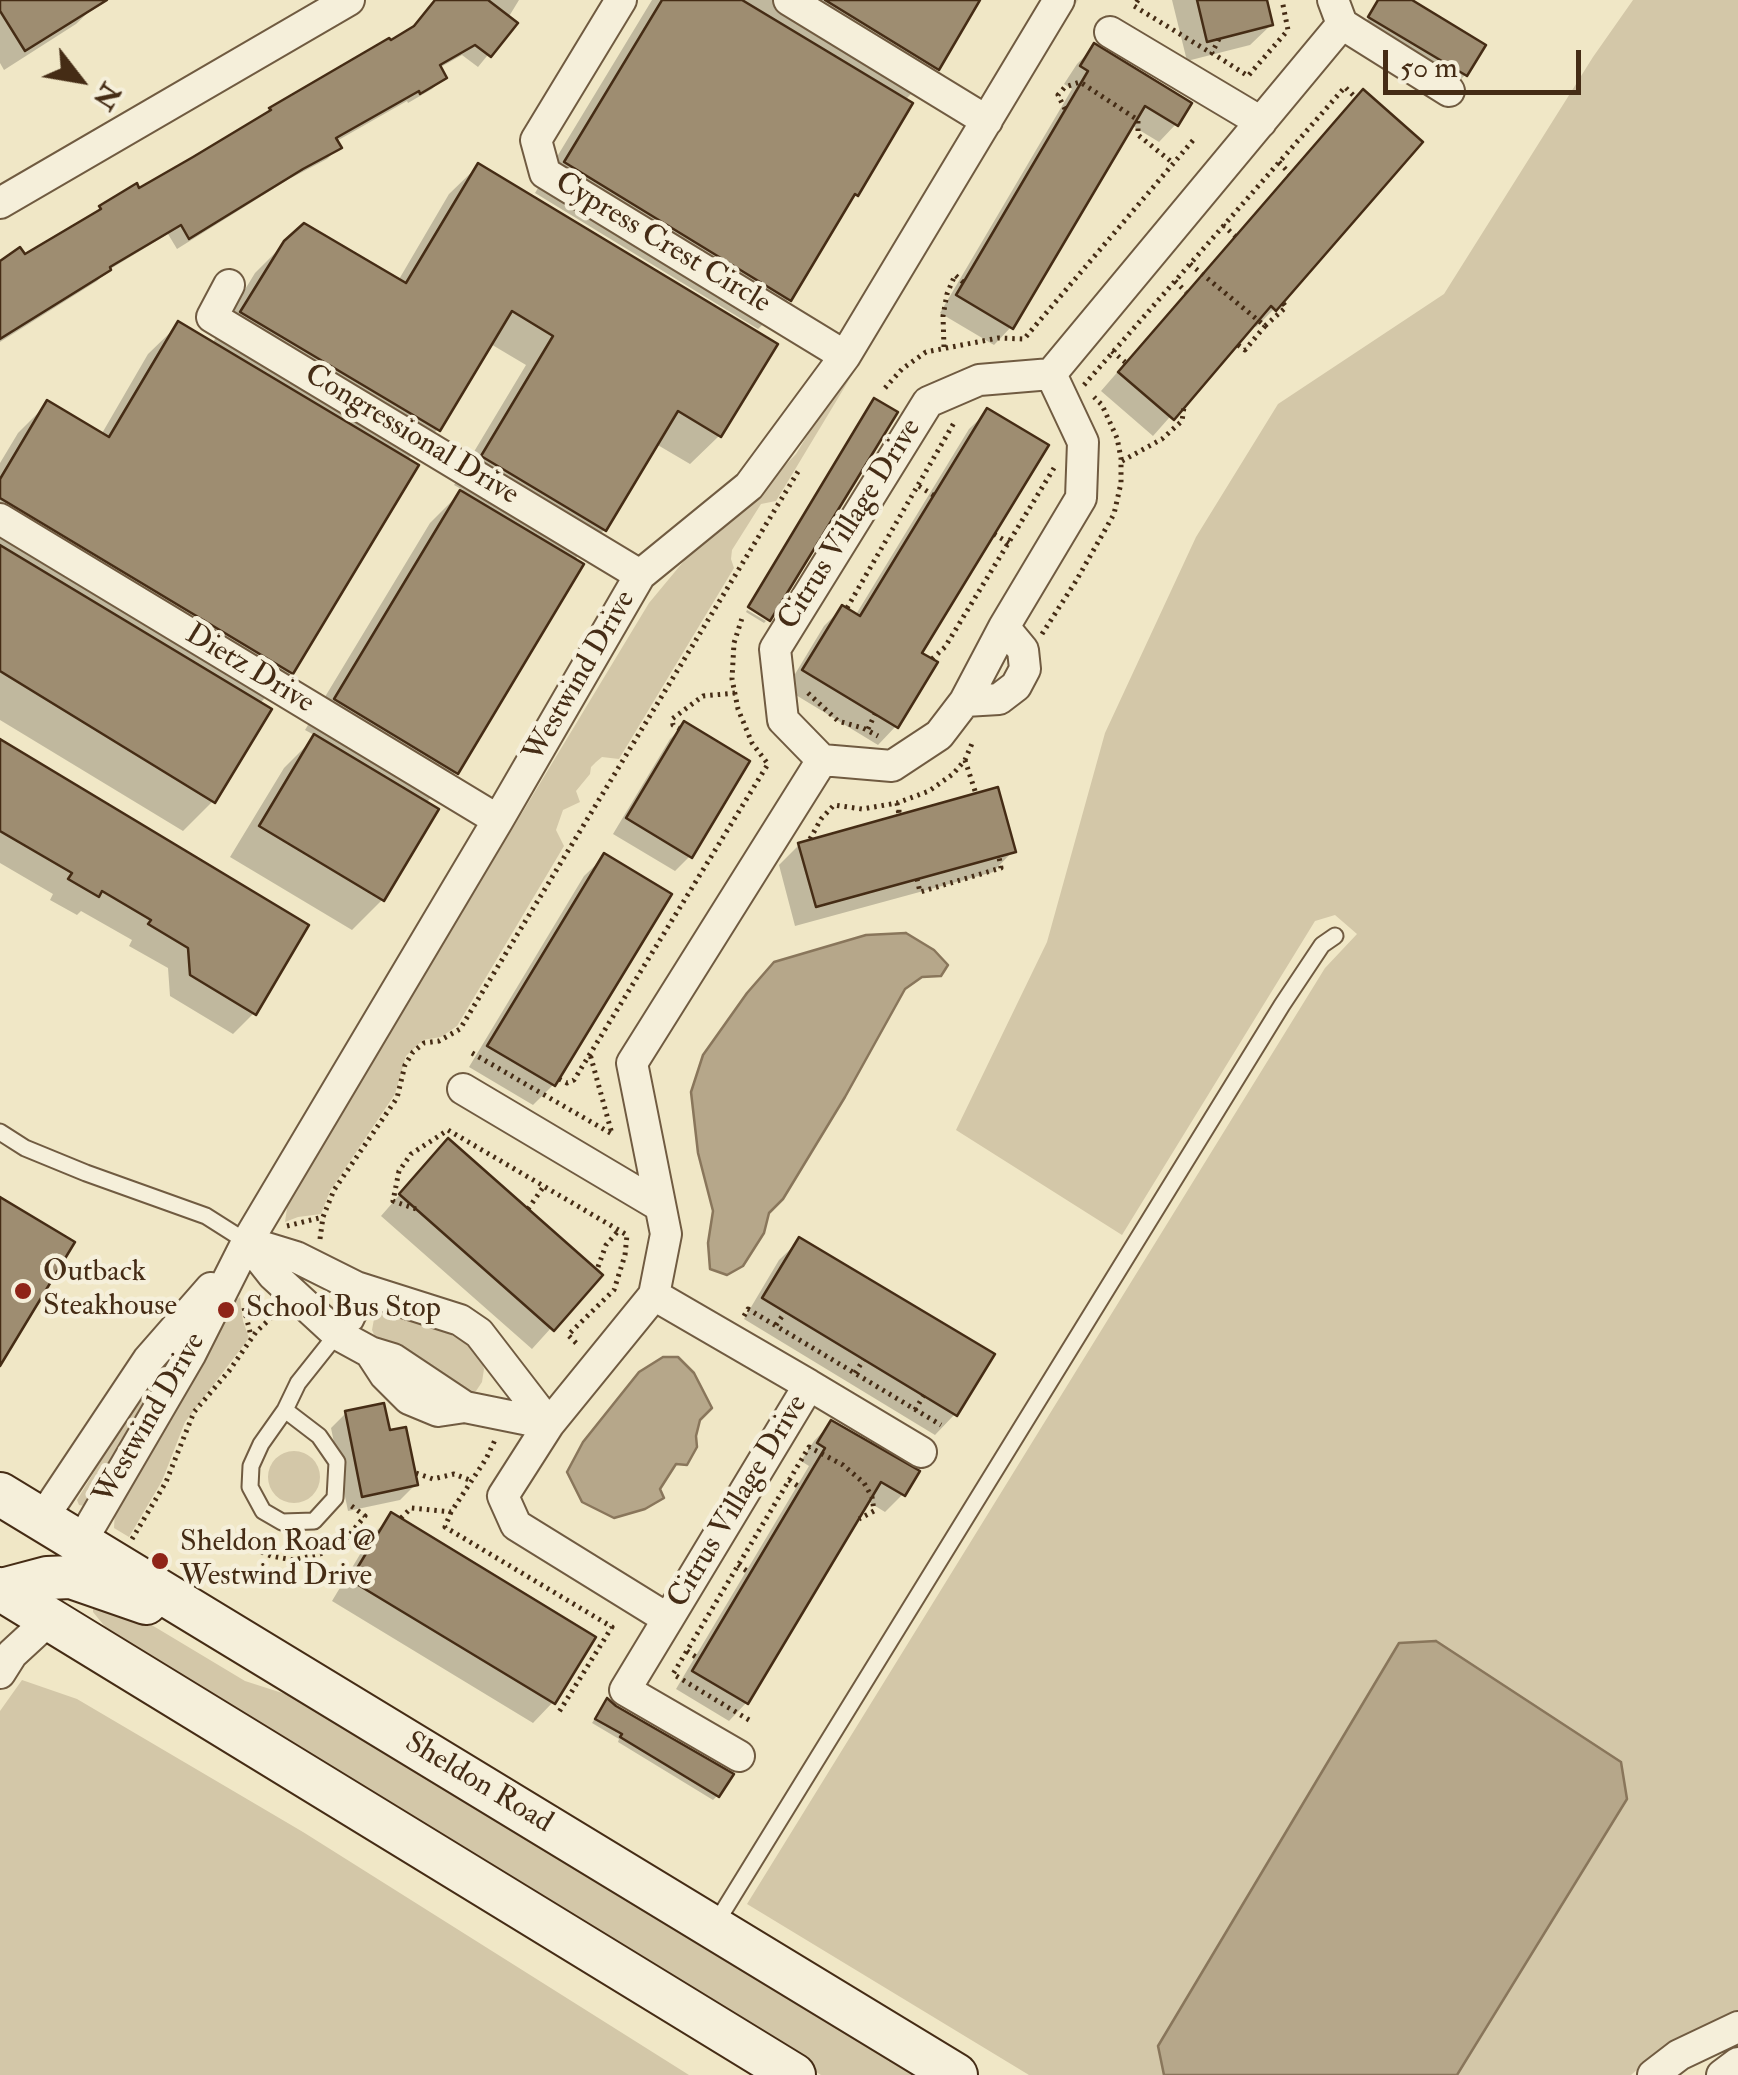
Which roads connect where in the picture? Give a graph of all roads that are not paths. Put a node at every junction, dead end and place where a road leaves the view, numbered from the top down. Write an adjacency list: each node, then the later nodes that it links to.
1 (349, 0): 10 (street)
2 (620, 0): 12 (street, Cypress Crest Circle)
3 (789, 0): 8 (street)
4 (1058, 0): 8 (street, Westwind Drive)
5 (1338, 12): 7 (street); 9 (street)
6 (1110, 32): 9 (street)
7 (1448, 92)
8 (987, 121): 12 (street, Westwind Drive)
9 (1261, 122): 13 (street)
10 (0, 203)
11 (229, 285): 15 (street, Congressional Drive)
12 (845, 356): 15 (street, Westwind Drive)
13 (1051, 374): 16 (street); 16 (street, Citrus Village Drive)
14 (0, 520): 17 (street, Dietz Drive)
15 (640, 574): 17 (street, Westwind Drive)
16 (822, 760): 21 (street, Citrus Village Drive)
17 (498, 820): 22 (street, Westwind Drive)
18 (1335, 936): 41 (lane)
19 (463, 1088): 21 (street)
20 (0, 1132): 22 (lane)
21 (660, 1206): 24 (street, Citrus Village Drive)
22 (247, 1242): 23 (street); 25 (street); 33 (street, Westwind Drive); 34 (street, Westwind Drive)
23 (370, 1291): 25 (lane); 26 (street)
24 (654, 1295): 27 (street, Citrus Village Drive); 30 (street, Citrus Village Drive)
25 (338, 1334): 28 (lane); 29 (street)
26 (500, 1361): 29 (street); 30 (street)
27 (809, 1385): 31 (street, Citrus Village Drive); 37 (street, Citrus Village Drive)
28 (285, 1410): 28 (lane)
29 (478, 1416): 30 (street)
30 (549, 1424): 37 (street, Citrus Village Drive)
31 (921, 1452)
32 (0, 1494): 33 (main road, Sheldon Road)
33 (42, 1519): 34 (main road, Sheldon Road)
34 (82, 1542): 35 (main road); 38 (main road, Sheldon Road)
35 (0, 1583): 36 (main road); 38 (main road)
36 (50, 1619): 39 (street); 44 (main road)
37 (668, 1619): 40 (street, Citrus Village Drive)
38 (217, 1628): 41 (main road, Sheldon Road)
39 (0, 1673)
40 (740, 1756)
41 (713, 1927): 45 (main road, Sheldon Road)
42 (1738, 2027): 46 (street)
43 (1738, 2062): 47 (street)
44 (794, 2075)
45 (956, 2075)
46 (1654, 2075)
47 (1722, 2075)

